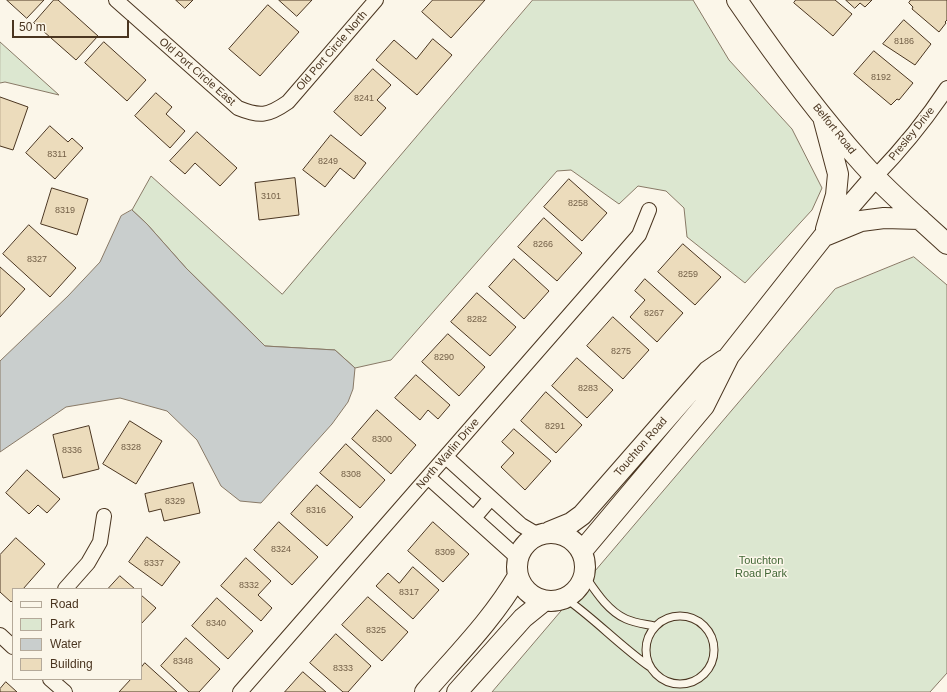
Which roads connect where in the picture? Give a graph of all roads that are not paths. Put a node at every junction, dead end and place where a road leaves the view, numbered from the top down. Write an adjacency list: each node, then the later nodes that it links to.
1 (116, 0): 5 (street, Old Port Circle East)
2 (376, 0): 5 (street, Old Port Circle North)
3 (737, 0): 6 (street, Belfort Road)
4 (947, 88): 7 (street, Presley Drive)
5 (288, 102)
6 (823, 116): 7 (street, Belfort Road); 10 (street)
7 (875, 177): 9 (street, Belfort Road); 10 (street, Touchton Road)
8 (649, 210): 13 (street, North Warlin Drive)
9 (920, 219): 10 (street); 11 (street, Belfort Road)
10 (823, 237): 12 (street, Touchton Road)
11 (947, 244)
12 (729, 356): 18 (street, Touchton Road); 19 (street, Touchton Road)
13 (446, 457): 14 (street, North Warlin Drive); 15 (street)
14 (428, 477): 17 (street); 31 (street, North Warlin Drive)
15 (491, 498): 17 (street); 18 (street)
16 (104, 516): 22 (street)
17 (474, 518): 20 (street)
18 (544, 534): 19 (street); 20 (street, Touchton Road)
19 (582, 551): 21 (street)
20 (518, 567): 24 (street); 32 (street, Touchton Road)
21 (585, 576): 23 (street); 25 (lane)
22 (66, 588)
23 (565, 598): 24 (street); 28 (lane)
24 (544, 601): 33 (street)
25 (654, 626): 28 (lane); 28 (lane)
26 (0, 636): 27 (street)
27 (12, 645)
28 (650, 667)
29 (51, 680): 30 (street)
30 (65, 692)
31 (240, 692)
32 (425, 692)
33 (457, 692)

